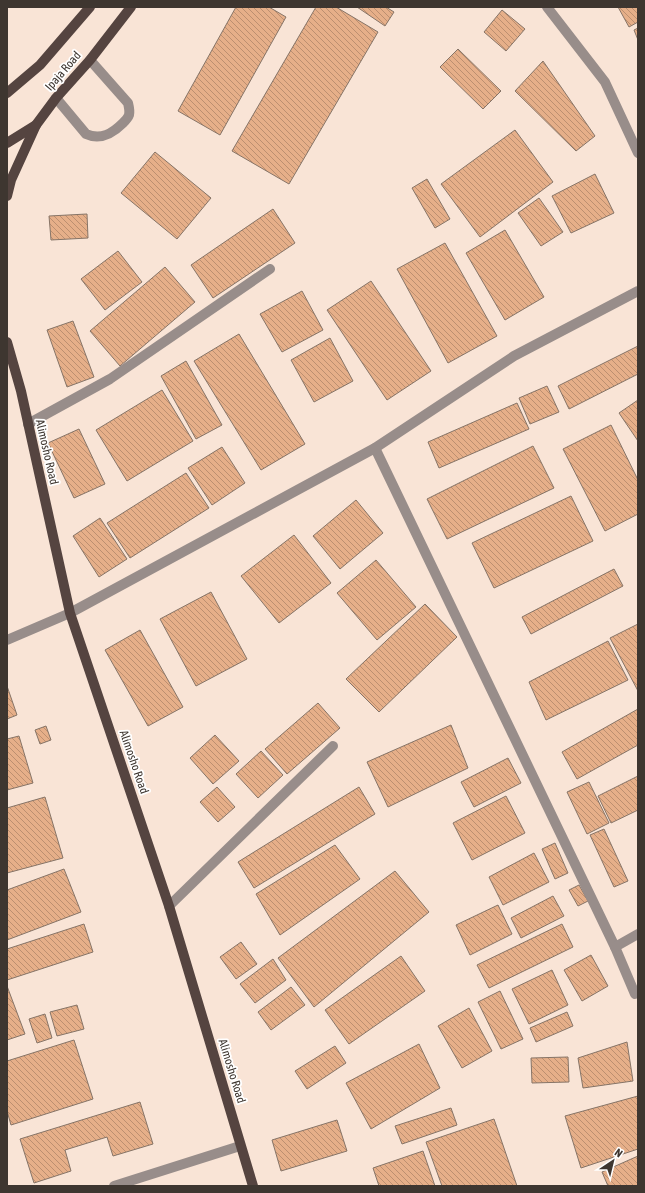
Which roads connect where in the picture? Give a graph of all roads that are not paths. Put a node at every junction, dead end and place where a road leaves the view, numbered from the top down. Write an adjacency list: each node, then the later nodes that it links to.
1 (90, 7): 5 (main road, Ipaja Road)
2 (131, 7): 4 (main road, Ipaja Road)
3 (547, 7): 9 (street)
4 (90, 60): 6 (main road, Ipaja Road); 6 (street)
5 (7, 93)
6 (56, 98): 7 (main road, Ipaja Road)
7 (36, 125): 8 (main road, Ipaja Road); 10 (main road)
8 (7, 143)
9 (638, 153)
10 (7, 196)
11 (270, 269): 14 (street)
12 (638, 291): 15 (street)
13 (7, 342): 14 (main road, Alimosho Road)
14 (28, 424): 16 (main road, Alimosho Road)
15 (376, 448): 16 (street); 21 (street)
16 (70, 613): 17 (street); 19 (main road, Alimosho Road)
17 (7, 640)
18 (333, 746): 19 (street)
19 (169, 906): 23 (main road, Alimosho Road)
20 (638, 934): 21 (street)
21 (615, 947): 22 (street)
22 (635, 994)
23 (240, 1146): 24 (street); 25 (main road, Alimosho Road)
24 (114, 1186)
25 (253, 1186)

